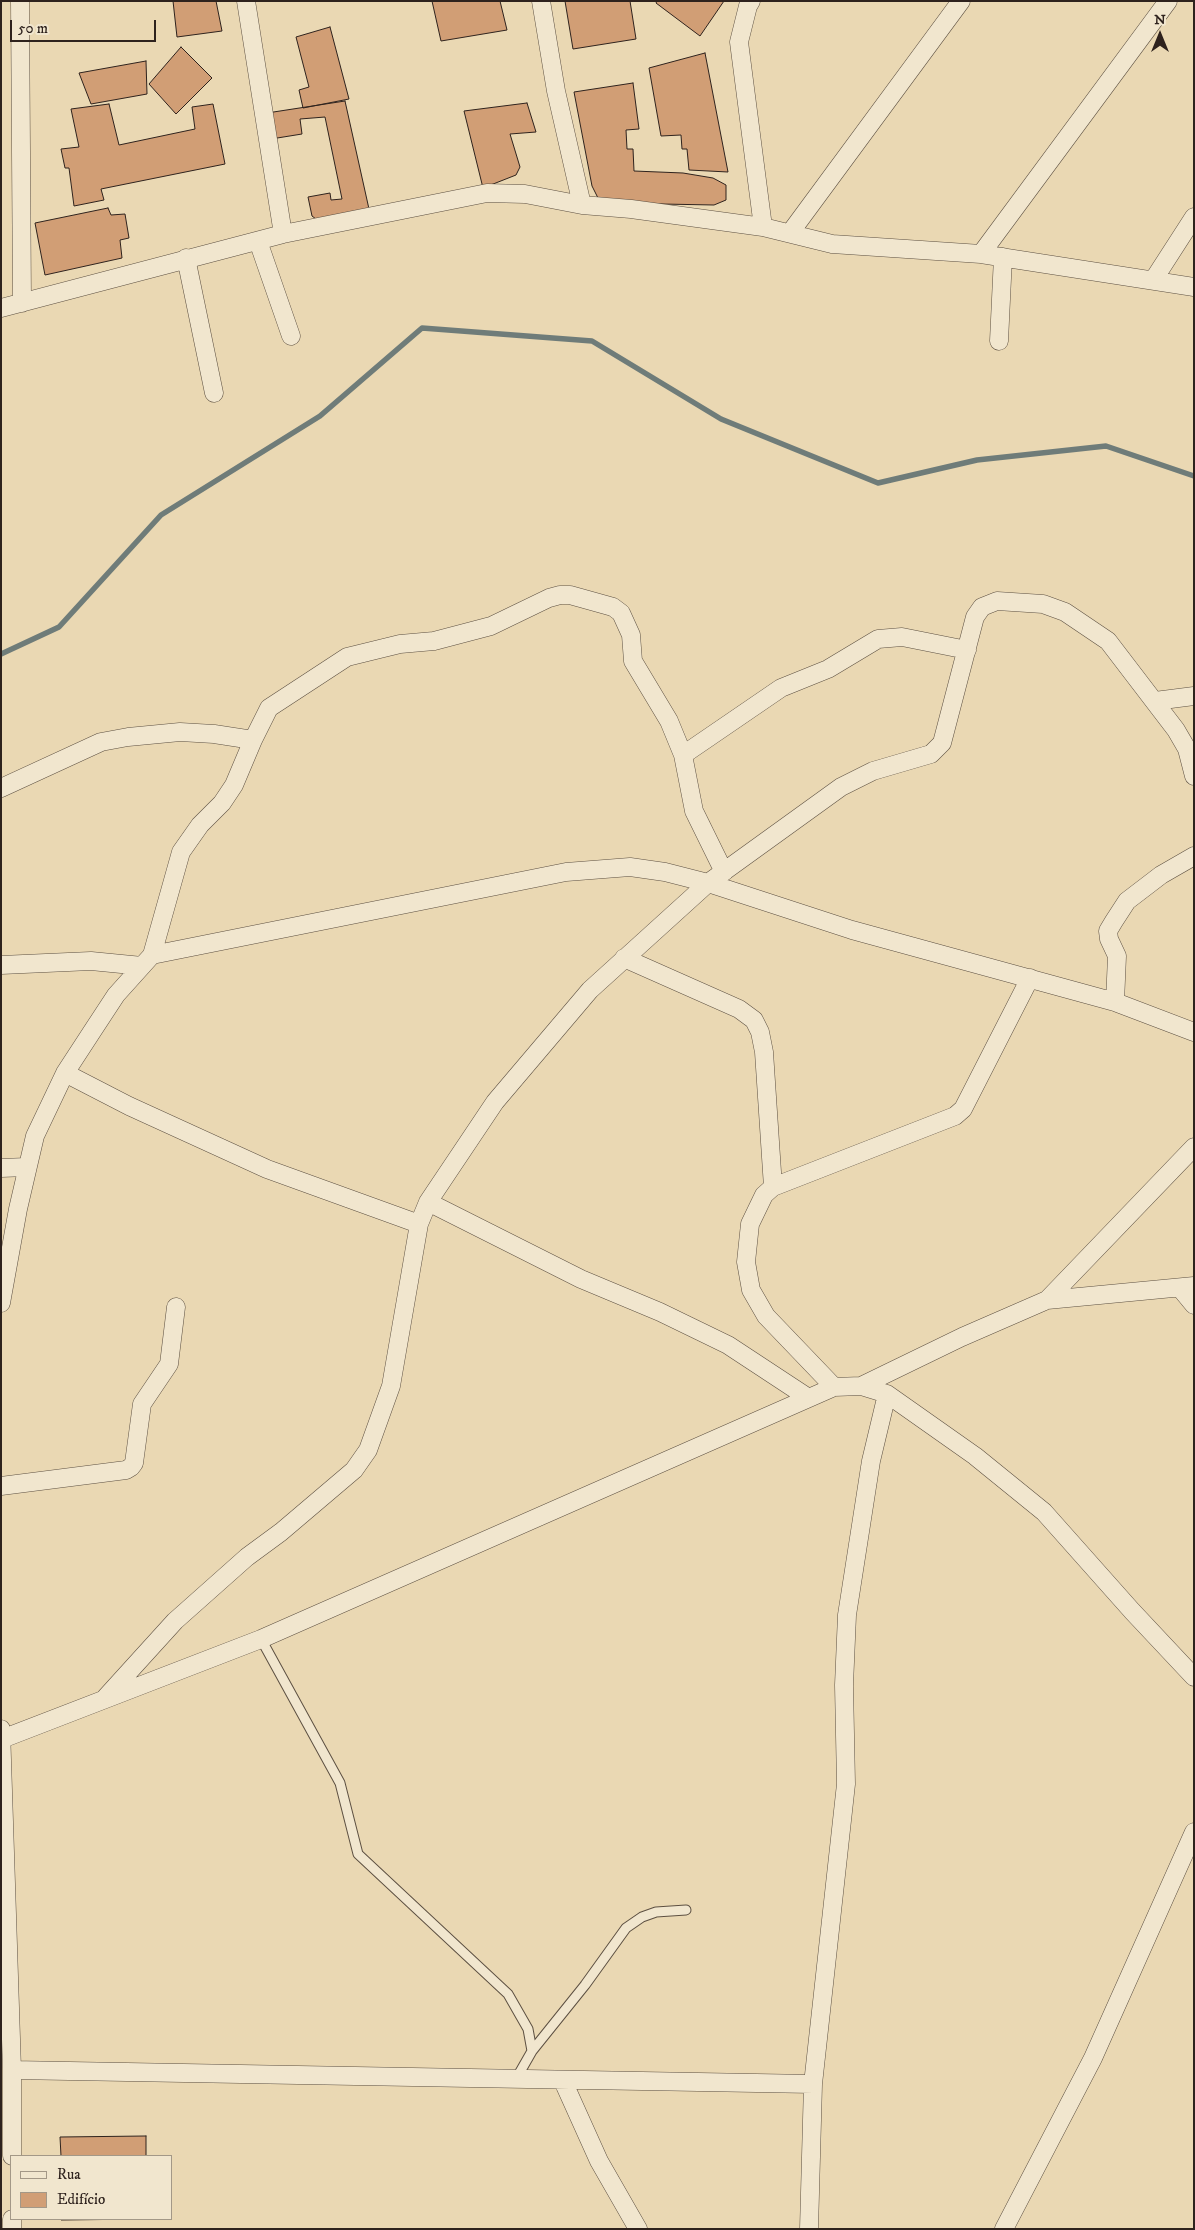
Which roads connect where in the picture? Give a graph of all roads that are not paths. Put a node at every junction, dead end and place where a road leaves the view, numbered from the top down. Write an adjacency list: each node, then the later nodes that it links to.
1 (20, 1): 18 (street)
2 (246, 1): 10 (street)
3 (541, 1): 7 (street)
4 (752, 1): 9 (street)
5 (961, 1): 11 (street)
6 (1168, 1): 13 (street)
7 (582, 205): 9 (street); 10 (street)
8 (1194, 217): 16 (street)
9 (763, 227): 11 (street)
10 (283, 234): 12 (street)
11 (790, 234): 13 (street)
12 (258, 241): 15 (street); 20 (street)
13 (981, 254): 14 (street)
14 (1003, 257): 16 (street); 21 (street)
15 (186, 258): 18 (street); 22 (street)
16 (1154, 279): 17 (street)
17 (1194, 287)
18 (22, 303): 19 (street)
19 (1, 308)
20 (291, 336)
21 (999, 341)
22 (214, 393)
23 (967, 650): 25 (street); 27 (street); 31 (street)
24 (1194, 696): 25 (street)
25 (1155, 701): 28 (street)
26 (252, 740): 27 (street); 29 (street); 34 (street)
27 (683, 755): 31 (street)
28 (1194, 776)
29 (1, 788)
30 (1194, 856): 37 (street)
31 (724, 872): 32 (street)
32 (708, 883): 33 (street); 34 (street); 36 (street)
33 (624, 958): 43 (street); 44 (street)
34 (147, 960): 35 (street); 39 (street)
35 (1, 965)
36 (1030, 978): 37 (street); 43 (street)
37 (1115, 1002): 38 (street)
38 (1194, 1032)
39 (65, 1073): 41 (street); 45 (street)
40 (1194, 1147): 47 (street)
41 (27, 1167): 42 (street); 48 (street)
42 (1, 1168)
43 (773, 1187): 52 (street)
44 (428, 1202): 45 (street); 54 (street)
45 (419, 1224): 58 (street)
46 (1187, 1287): 47 (street); 49 (street)
47 (1047, 1300): 51 (street)
48 (1, 1303)
49 (1194, 1305)
50 (176, 1308): 55 (street)
51 (860, 1386): 52 (street); 53 (street)
52 (834, 1387): 54 (street)
53 (887, 1394): 57 (street); 68 (street)
54 (807, 1397): 56 (street)
55 (1, 1486)
56 (261, 1639): 58 (street); 64 (lane)
57 (1194, 1677)
58 (106, 1697): 60 (street)
59 (1, 1729): 60 (street)
60 (2, 1739): 61 (street)
61 (3, 1827): 65 (street)
62 (1194, 1832): 72 (street)
63 (686, 1910): 64 (lane)
64 (532, 2051): 66 (lane)
65 (12, 2070): 66 (street); 69 (street)
66 (516, 2079): 67 (street)
67 (563, 2081): 68 (street); 70 (street)
68 (813, 2084): 71 (street)
69 (12, 2155)
70 (638, 2229)
71 (809, 2229)
72 (1004, 2229)

